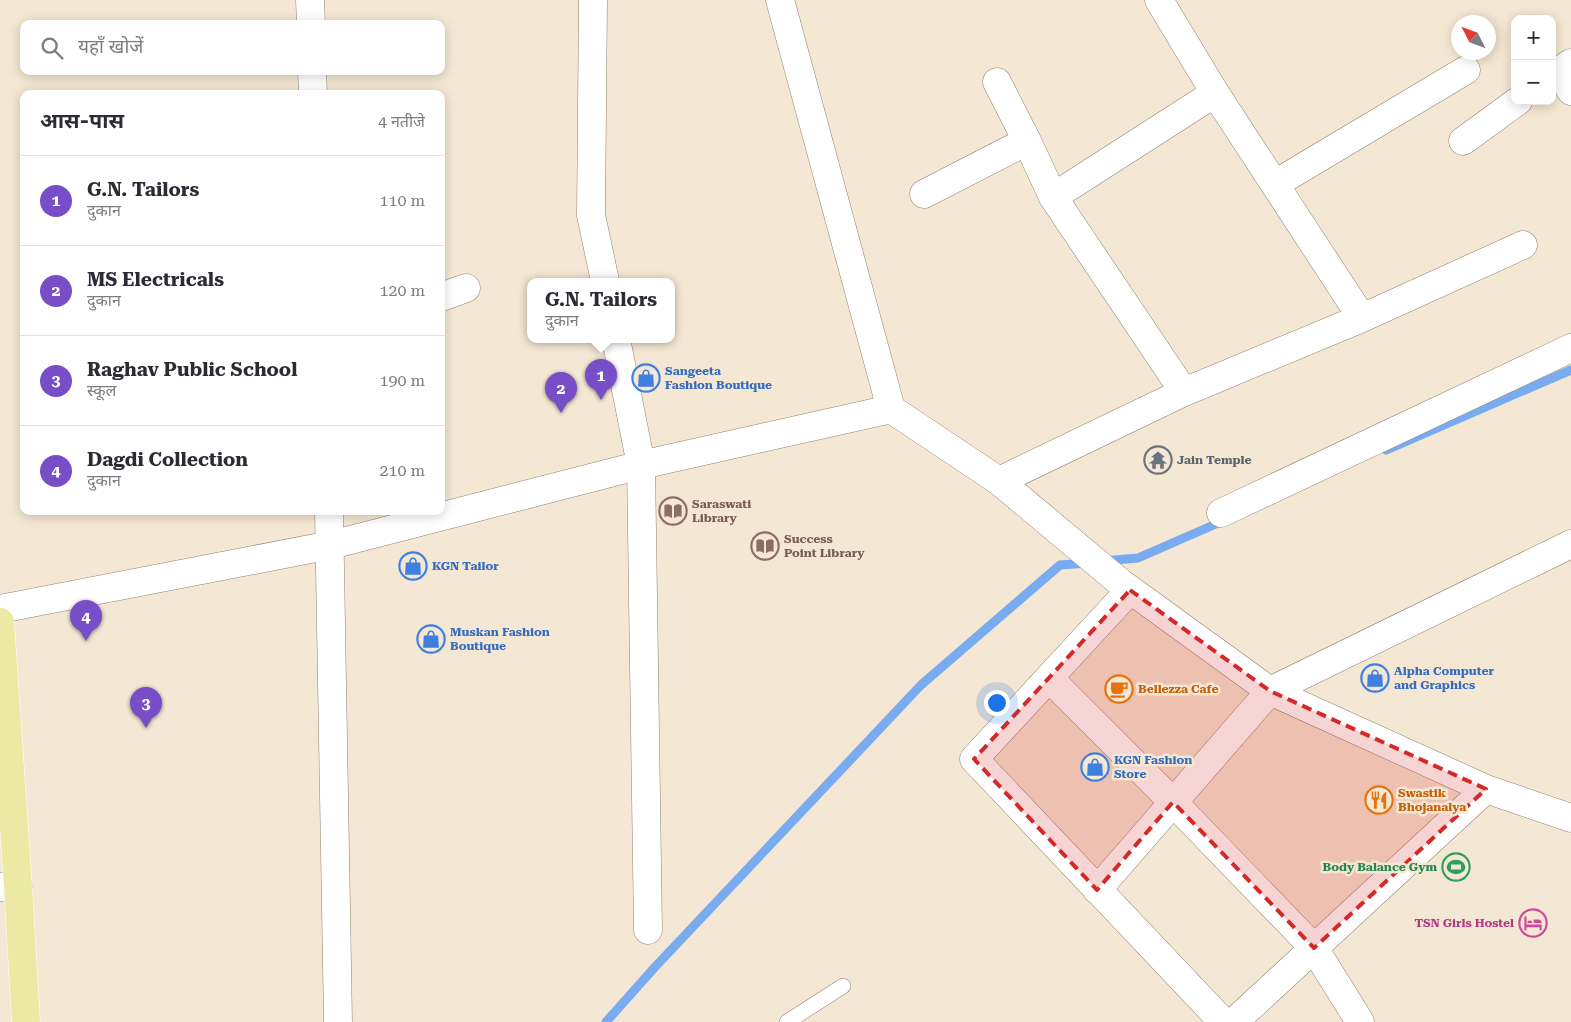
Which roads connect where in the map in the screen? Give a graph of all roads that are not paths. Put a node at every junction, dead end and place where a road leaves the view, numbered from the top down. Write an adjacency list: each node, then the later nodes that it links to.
1 (310, 0): 5 (street)
2 (593, 0): 18 (street)
3 (780, 0): 23 (street)
4 (1159, 0): 10 (street)
5 (311, 20)
6 (1466, 70): 14 (street)
7 (312, 75): 9 (street)
8 (997, 82): 12 (street)
9 (312, 90)
10 (1215, 93): 14 (street); 16 (street)
11 (1512, 105): 13 (street)
12 (1027, 141): 15 (street); 16 (street)
13 (1463, 141)
14 (1275, 184): 19 (street)
15 (924, 194)
16 (1053, 197): 22 (street)
17 (1523, 245): 19 (street)
18 (604, 278)
19 (1362, 318): 22 (street)
20 (617, 343): 24 (street)
21 (1571, 348): 26 (street)
22 (1184, 392): 25 (street)
23 (891, 409): 24 (street); 25 (street)
24 (641, 465): 29 (street); 40 (street)
25 (999, 481): 30 (street)
26 (1221, 512)
27 (329, 515): 29 (street)
28 (1571, 544): 34 (street)
29 (331, 545): 31 (street); 44 (street)
30 (1126, 586): 33 (street); 34 (street)
31 (0, 610)
32 (0, 622): 38 (main road)
33 (1049, 678): 36 (street); 39 (street)
34 (1270, 691): 35 (street); 36 (street)
35 (1486, 789): 37 (street); 41 (street)
36 (1173, 802): 39 (street); 41 (street)
37 (1571, 818)
38 (9, 886): 43 (main road)
39 (1097, 890): 46 (street)
40 (648, 930)
41 (1314, 948): 47 (street); 48 (street)
42 (842, 986): 45 (lane)
43 (26, 1022)
44 (338, 1022)
45 (787, 1022)
46 (1223, 1022)
47 (1234, 1022)
48 (1360, 1022)

